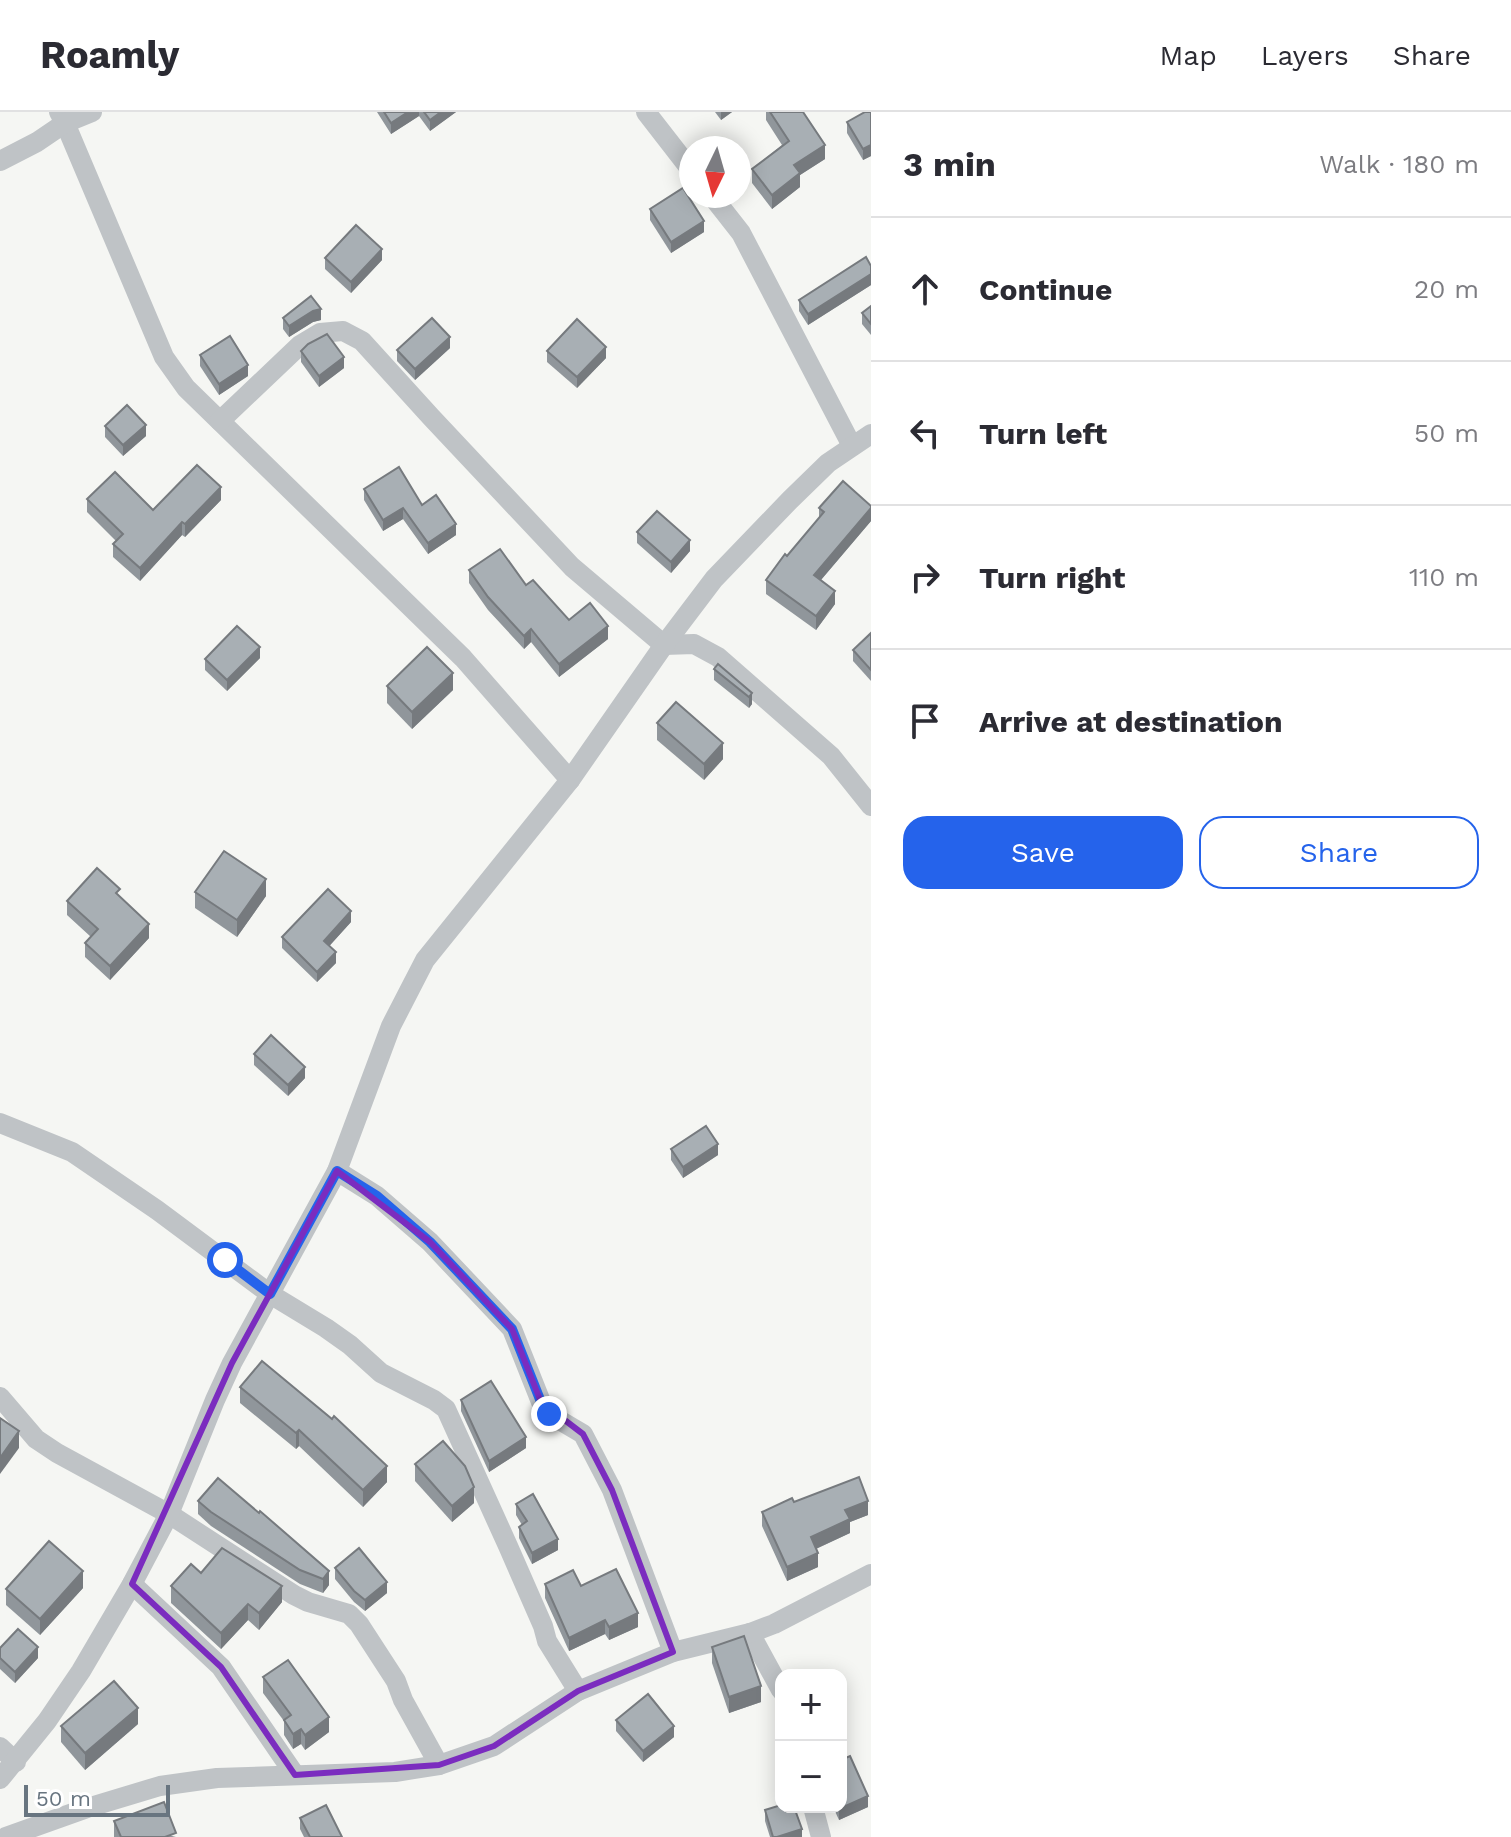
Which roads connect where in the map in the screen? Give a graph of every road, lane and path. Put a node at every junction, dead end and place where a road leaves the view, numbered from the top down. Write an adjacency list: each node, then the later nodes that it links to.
1 (92, 112): 3 (street)
2 (646, 112): 4 (street)
3 (62, 117): 5 (street); 7 (street)
4 (679, 155)
5 (0, 161)
6 (721, 208): 9 (street)
7 (220, 421): 10 (street); 11 (street)
8 (871, 434): 9 (street)
9 (852, 446): 10 (street)
10 (664, 645): 11 (street); 12 (street)
11 (570, 780): 14 (street)
12 (871, 806)
13 (0, 1123): 15 (street)
14 (337, 1171): 15 (street); 21 (street)
15 (270, 1294): 17 (street); 23 (street)
16 (0, 1397): 17 (street)
17 (169, 1514): 19 (street); 26 (street)
18 (871, 1574): 20 (street)
19 (132, 1584): 25 (street); 27 (street)
20 (750, 1633): 21 (street); 22 (street)
21 (673, 1652): 23 (street)
22 (775, 1679)
23 (578, 1691): 26 (street)
24 (0, 1747): 25 (street)
25 (16, 1762): 28 (street)
26 (439, 1765): 27 (street)
27 (295, 1775): 30 (street)
28 (0, 1779)
29 (815, 1813): 31 (street)
30 (6, 1837)
31 (821, 1837)

